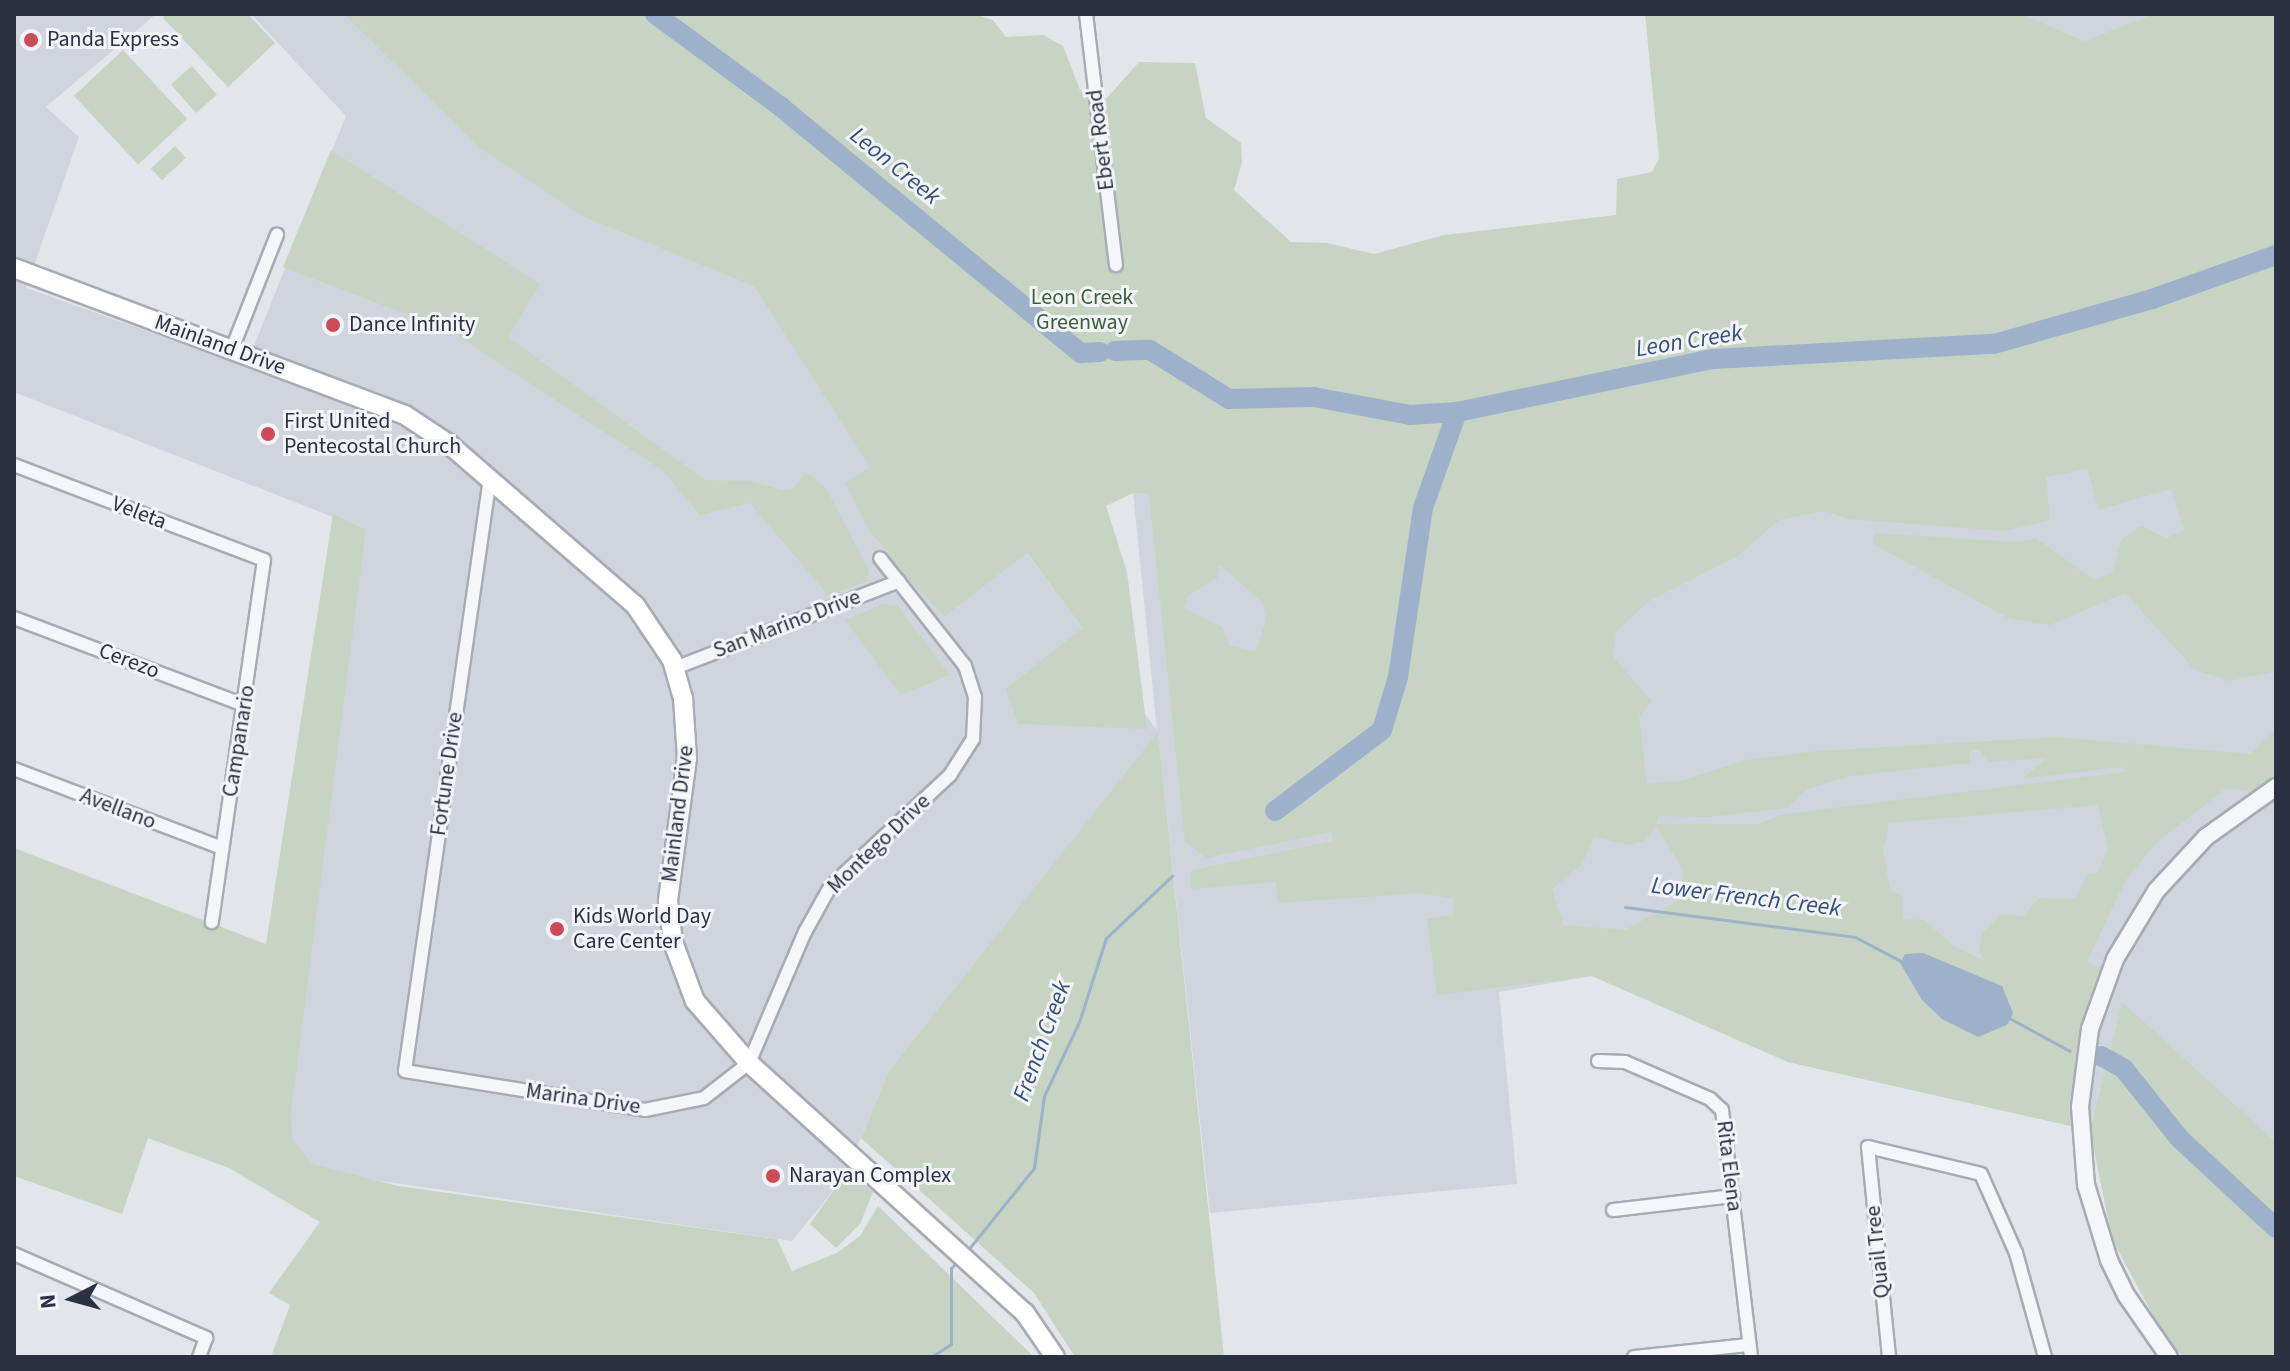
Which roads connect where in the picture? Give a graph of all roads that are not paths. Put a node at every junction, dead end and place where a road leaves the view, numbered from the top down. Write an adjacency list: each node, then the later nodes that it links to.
1 (1086, 14): 3 (street, Ebert Road)
2 (277, 235): 5 (street)
3 (1116, 265)
4 (14, 268): 5 (main road, Mainland Drive)
5 (232, 349): 7 (main road, Mainland Drive)
6 (14, 465): 9 (street, Veleta)
7 (490, 478): 12 (main road, Mainland Drive); 20 (street, Fortune Drive)
8 (880, 558): 10 (street)
9 (264, 560): 13 (street, Campanario)
10 (899, 581): 12 (street, San Marino Drive); 19 (street, Montego Drive)
11 (14, 618): 13 (street, Cerezo)
12 (675, 668): 19 (main road, Mainland Drive)
13 (244, 705): 16 (street, Campanario)
14 (14, 769): 16 (street, Avellano)
15 (2276, 787): 30 (street)
16 (222, 848): 17 (street, Campanario)
17 (212, 922)
18 (1598, 1061): 21 (street, Rita Elena)
19 (749, 1063): 20 (street, Marina Drive); 26 (main road, Mainland Drive)
20 (405, 1071)
21 (1733, 1196): 22 (street); 24 (street, Rita Elena)
22 (1613, 1210)
23 (14, 1254): 25 (street)
24 (1750, 1351): 27 (street)
25 (199, 1357)
26 (1055, 1357)
27 (1634, 1357)
28 (1889, 1357): 29 (street, Quail Tree)
29 (2045, 1357)
30 (2169, 1357)

